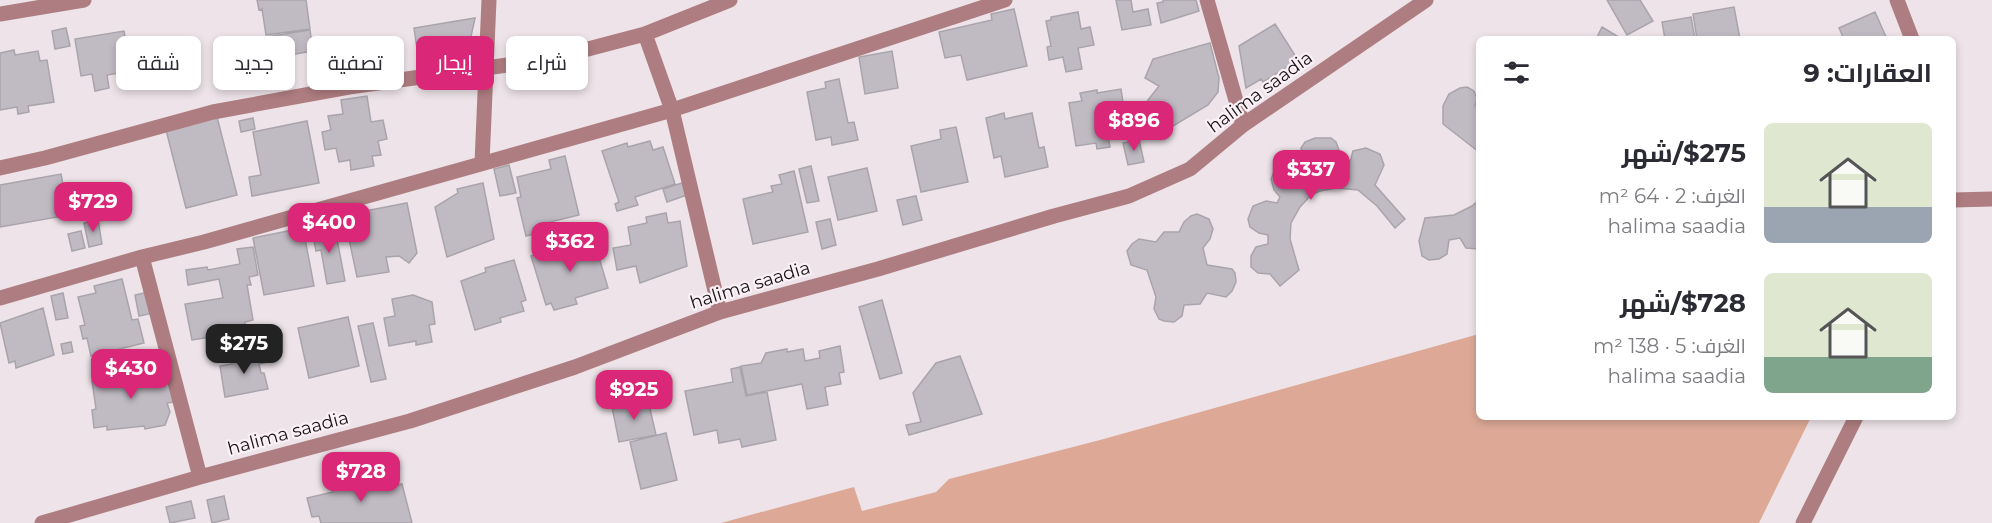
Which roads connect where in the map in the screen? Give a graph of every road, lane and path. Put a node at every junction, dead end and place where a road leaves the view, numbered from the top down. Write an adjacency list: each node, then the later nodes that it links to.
1 (84, 0): 8 (street)
2 (489, 0): 11 (street)
3 (730, 0): 10 (street)
4 (1005, 0): 16 (street)
5 (1207, 0): 17 (street)
6 (1426, 0): 17 (street, halima saadia)
7 (1897, 0): 12 (street)
8 (34, 4): 9 (street)
9 (0, 14)
10 (645, 34): 13 (street); 16 (street)
11 (487, 36)
12 (1911, 36)
13 (494, 68)
14 (416, 78): 19 (street)
15 (485, 90): 18 (street)
16 (672, 110): 18 (street); 24 (street)
17 (1243, 125): 24 (street, halima saadia)
18 (482, 164): 22 (street)
19 (0, 168)
20 (1992, 199): 21 (street)
21 (1956, 200)
22 (142, 256): 23 (street); 26 (street)
23 (0, 298)
24 (720, 312): 26 (street, halima saadia)
25 (1854, 420): 28 (street)
26 (200, 477): 27 (street, halima saadia)
27 (42, 523)
28 (1803, 523)

